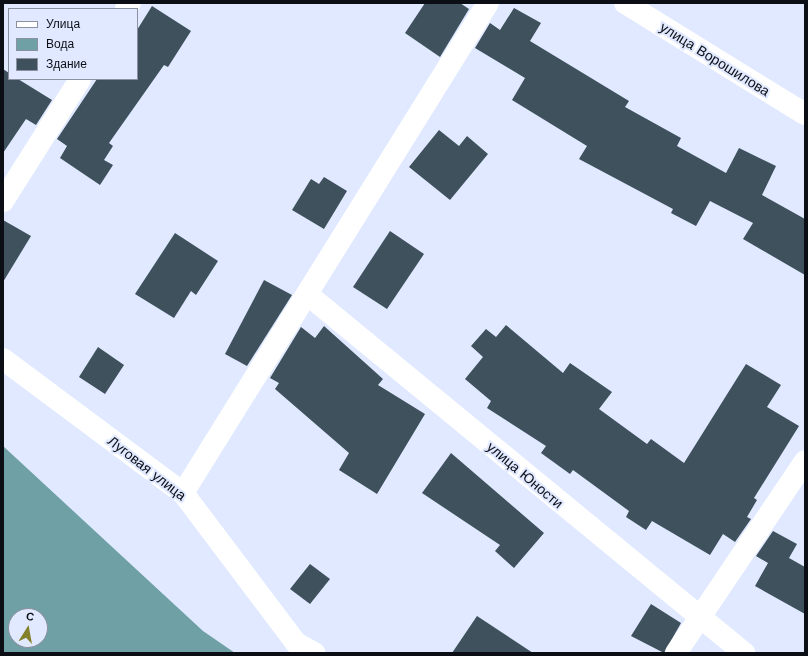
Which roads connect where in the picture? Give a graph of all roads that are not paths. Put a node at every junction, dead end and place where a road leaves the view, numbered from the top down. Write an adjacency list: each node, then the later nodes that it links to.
1 (488, 3): 6 (street)
2 (625, 3): 4 (street, улица Ворошилова)
3 (79, 80): 5 (street)
4 (805, 114)
5 (3, 201)
6 (307, 294): 9 (street); 10 (street, улица Юности)
7 (3, 360): 9 (street, Луговая улица)
8 (805, 461): 10 (street)
9 (183, 493): 11 (street, Луговая улица)
10 (698, 618): 12 (street); 13 (street, улица Юности)
11 (314, 653)
12 (676, 653)
13 (744, 653)

